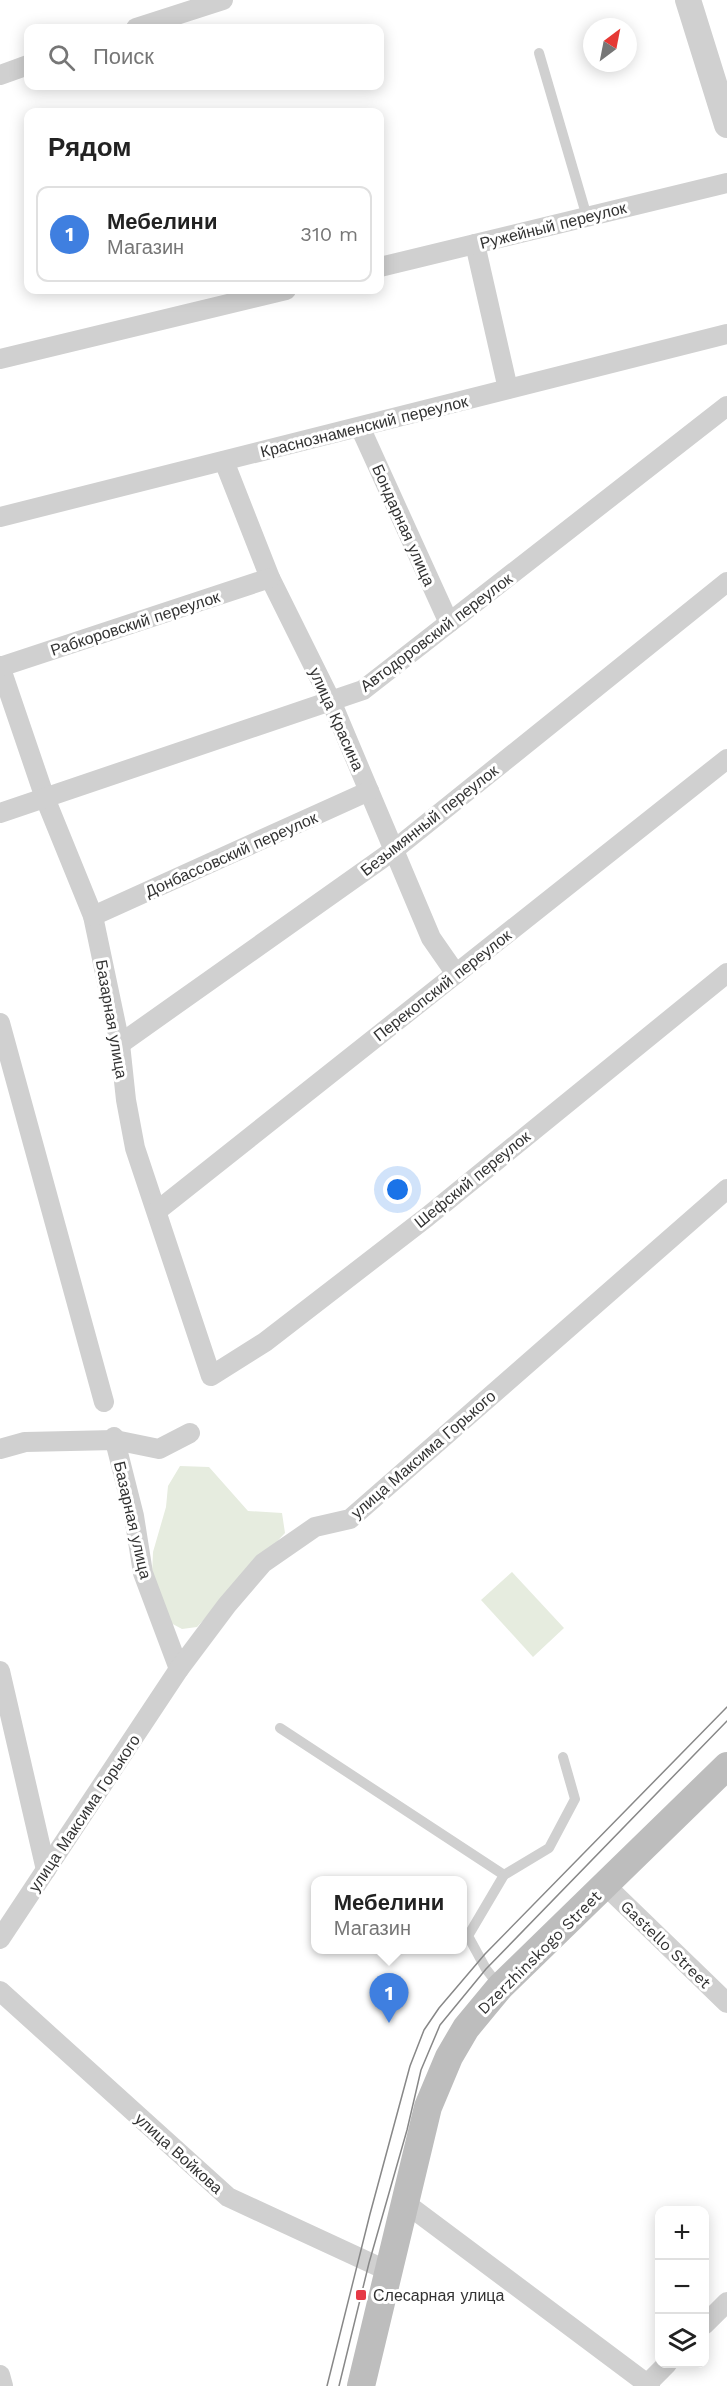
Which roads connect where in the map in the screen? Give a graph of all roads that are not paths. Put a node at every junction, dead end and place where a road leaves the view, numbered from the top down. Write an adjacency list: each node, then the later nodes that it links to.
1 (223, 0): 3 (street)
2 (688, 0): 8 (street)
3 (167, 8): 4 (street)
4 (142, 24)
5 (539, 53): 10 (lane)
6 (24, 66): 7 (street)
7 (0, 75)
8 (727, 125)
9 (727, 183): 10 (street, Ружейный переулок)
10 (587, 217): 11 (street, Ружейный переулок)
11 (475, 244): 12 (street, Ружейный переулок); 16 (street)
12 (384, 266)
13 (269, 294): 15 (street)
14 (727, 334): 16 (street, Краснознаменский переулок)
15 (0, 359)
16 (508, 389): 18 (street, Краснознаменский переулок)
17 (727, 406): 23 (street, Автодоровский переулок)
18 (360, 427): 19 (street, Краснознаменский переулок); 23 (street, Бондарная улица)
19 (224, 461): 20 (street, Краснознаменский переулок); 21 (street, улица Красина)
20 (0, 517)
21 (270, 578): 24 (street, Рабкоровский переулок); 25 (street, улица Красина)
22 (727, 582): 30 (street, Безымянный переулок)
23 (449, 623): 25 (street, Автодоровский переулок)
24 (0, 667): 28 (street, Базарная улица)
25 (330, 701): 27 (street, улица Красина); 28 (street, Автодоровский переулок)
26 (727, 759): 33 (street, Перекопский переулок)
27 (369, 791): 30 (street, улица Красина); 31 (street, Донбассовский переулок)
28 (45, 798): 29 (street, Автодоровский переулок); 31 (street, Базарная улица)
29 (0, 813)
30 (393, 850): 33 (street, улица Красина); 35 (street, Безымянный переулок)
31 (93, 916): 35 (street, Базарная улица)
32 (727, 973): 38 (street, Шефский переулок)
33 (456, 974): 37 (street, Перекопский переулок)
34 (0, 1023): 39 (street)
35 (120, 1044): 37 (street, Базарная улица)
36 (727, 1189): 43 (street, улица Максима Горького)
37 (157, 1211): 38 (street, Базарная улица)
38 (211, 1376)
39 (104, 1402)
40 (190, 1433): 41 (street)
41 (114, 1438): 42 (street); 43 (street, Базарная улица)
42 (0, 1449)
43 (179, 1669): 48 (street, улица Максима Горького)
44 (0, 1671): 48 (street)
45 (280, 1728): 49 (lane)
46 (563, 1757): 49 (lane)
47 (727, 1766): 50 (main road, Dzerzhinskogo Street)
48 (46, 1870): 51 (street, улица Максима Горького)
49 (504, 1875): 52 (lane)
50 (605, 1885): 52 (main road, Dzerzhinskogo Street); 54 (street, Gastello Street)
51 (0, 1939)
52 (500, 1987): 55 (main road, Dzerzhinskogo Street)
53 (0, 1991): 56 (street, улица Войкова)
54 (727, 2002)
55 (404, 2202): 56 (main road, Dzerzhinskogo Street); 61 (street)
56 (388, 2271): 63 (main road, Dzerzhinskogo Street)
57 (727, 2302): 58 (street)
58 (709, 2321)
59 (664, 2368): 61 (street)
60 (0, 2376): 62 (street)
61 (649, 2385)
62 (3, 2386)
63 (361, 2386)

